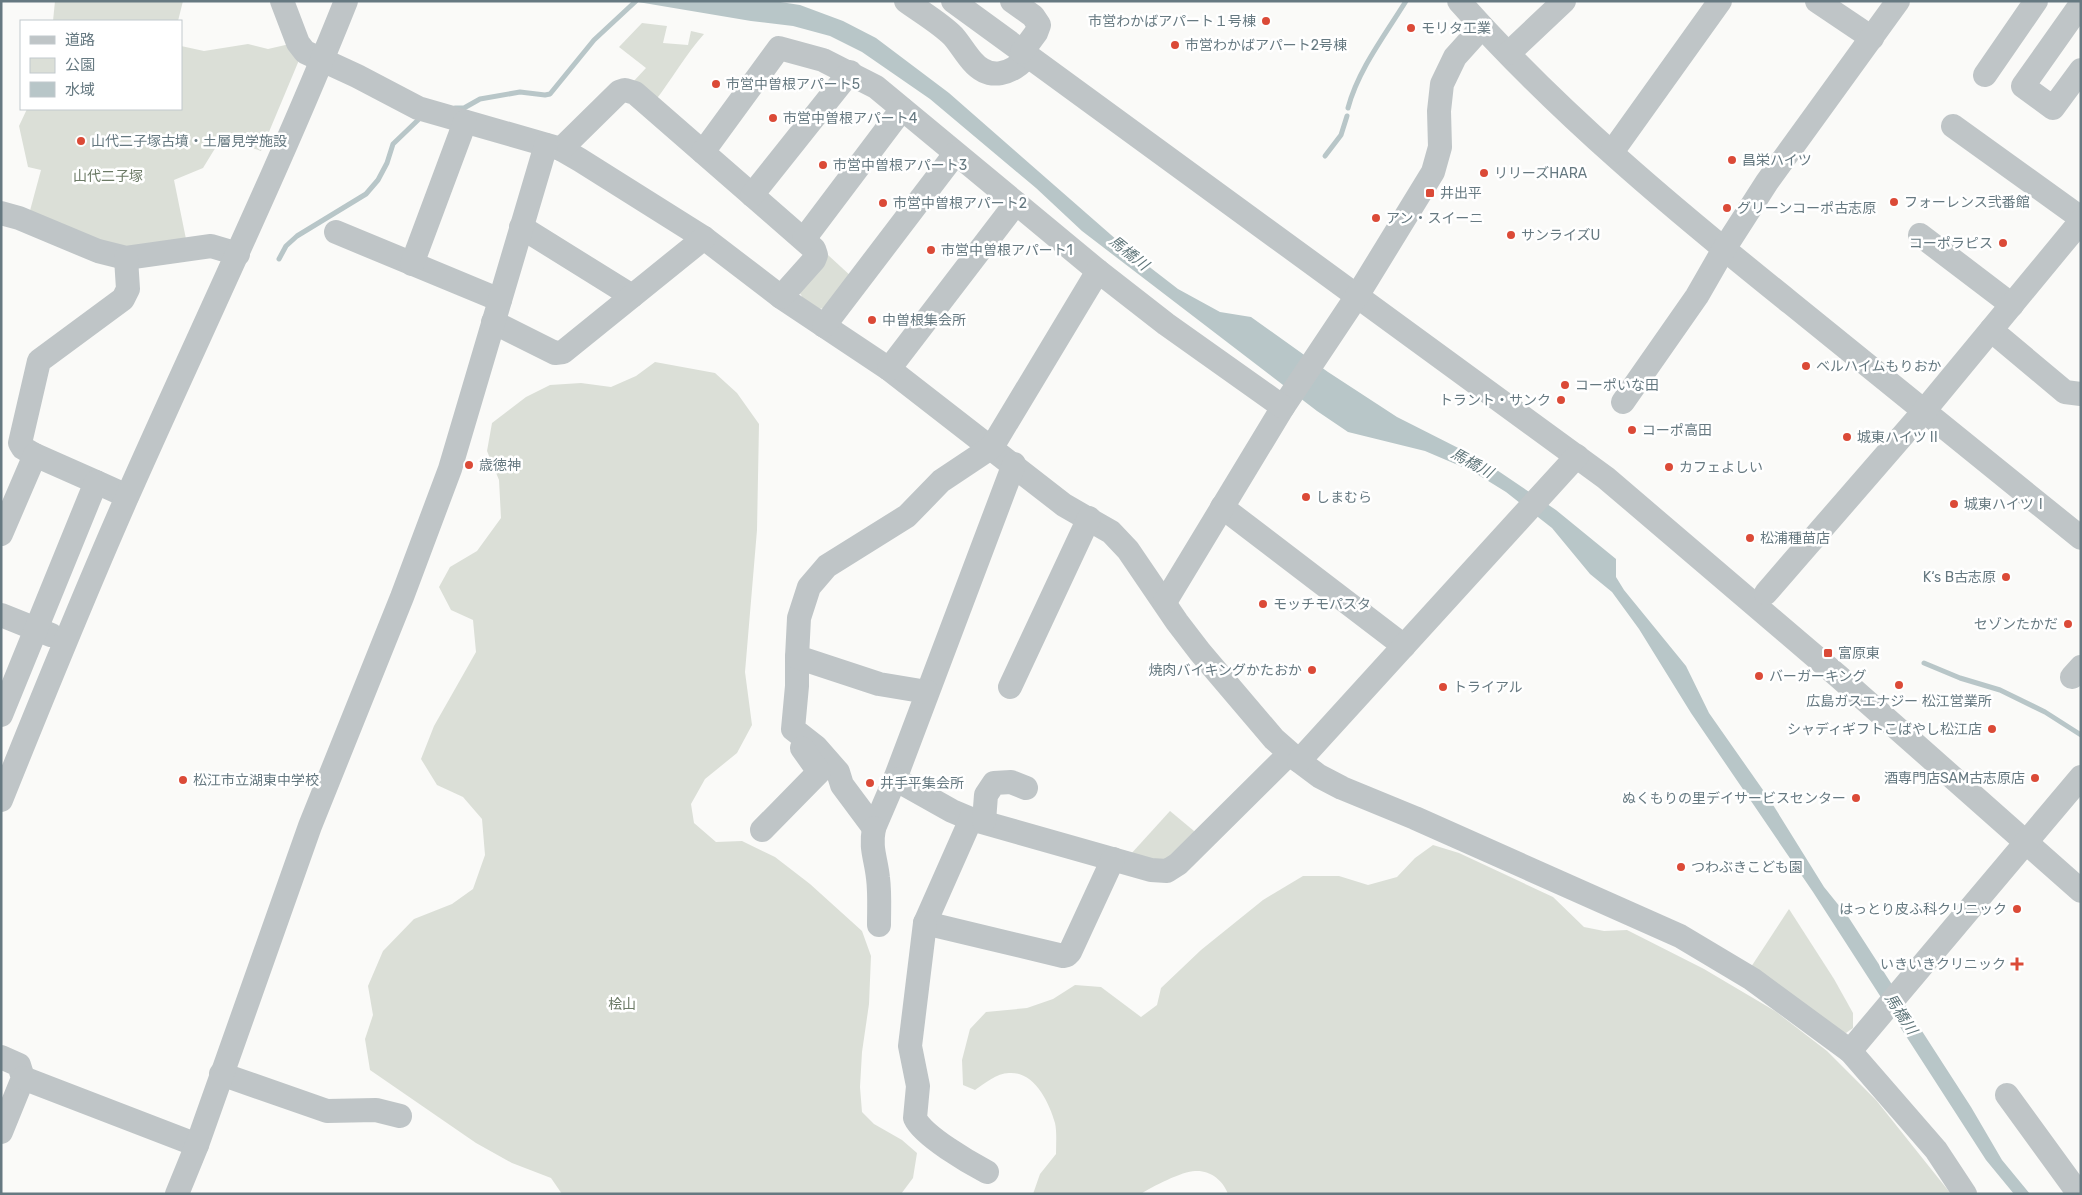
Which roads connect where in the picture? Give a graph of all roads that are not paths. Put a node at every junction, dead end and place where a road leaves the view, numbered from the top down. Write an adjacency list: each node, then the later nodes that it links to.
1 (282, 1): 17 (street)
2 (346, 1): 17 (street)
3 (906, 1): 16 (street)
4 (953, 1): 16 (street)
5 (1012, 1): 16 (street)
6 (1459, 1): 13 (street)
7 (1564, 1): 15 (street)
8 (1720, 1): 26 (street)
9 (1816, 1): 14 (street)
10 (1898, 1): 14 (street)
11 (2036, 1): 20 (street)
12 (2081, 4): 18 (street)
13 (1482, 27): 15 (street); 43 (street)
14 (1872, 38): 37 (street)
15 (1509, 53): 26 (street)
16 (1025, 54): 43 (street)
17 (322, 60): 22 (street); 38 (street)
18 (2081, 70)
19 (850, 72): 21 (street); 25 (street); 28 (street)
20 (1985, 75)
21 (902, 109): 27 (street); 36 (street)
22 (465, 122): 24 (street); 40 (street)
23 (1953, 126): 31 (street)
24 (554, 147): 25 (street); 32 (street); 35 (street)
25 (703, 152): 28 (street)
26 (1612, 152): 37 (street)
27 (955, 154): 29 (street); 48 (street)
28 (752, 195): 36 (street)
29 (1016, 203): 41 (street); 50 (street)
30 (1, 214): 39 (street)
31 (2081, 220): 46 (street)
32 (521, 227): 42 (street); 45 (street)
33 (336, 232): 40 (street)
34 (1920, 235): 46 (street)
35 (704, 238): 42 (street); 44 (street)
36 (804, 239): 44 (street)
37 (1724, 249): 52 (street); 54 (street)
38 (238, 254): 39 (street); 60 (street)
39 (126, 258): 56 (street)
40 (412, 264): 45 (street)
41 (1098, 271): 53 (street); 55 (street)
42 (632, 296): 47 (street)
43 (1357, 296): 53 (street); 57 (street)
44 (781, 297): 48 (street)
45 (500, 300): 47 (street)
46 (2012, 305): 49 (street)
47 (493, 322): 91 (street)
48 (824, 326): 50 (street)
49 (1991, 330): 51 (street); 54 (street)
50 (889, 368): 55 (street)
51 (2081, 394)
52 (1623, 402)
53 (1284, 405): 61 (street)
54 (1924, 411): 64 (street); 65 (street)
55 (992, 447): 58 (street); 71 (street)
56 (35, 455): 59 (street); 63 (street)
57 (1577, 456): 70 (street); 84 (street)
58 (1014, 464): 62 (street); 73 (street)
59 (96, 482): 60 (street); 68 (street)
60 (127, 496): 69 (street)
61 (1222, 507): 66 (street); 70 (street)
62 (1089, 518): 66 (street); 72 (street)
63 (1, 534)
64 (2081, 538)
65 (1766, 593)
66 (1165, 602): 76 (street)
67 (1, 615): 68 (street)
68 (36, 629): 69 (street); 74 (street)
69 (65, 641): 80 (street)
70 (1404, 646): 76 (street)
71 (796, 658): 73 (street); 75 (street)
72 (1010, 687)
73 (927, 692): 78 (street)
74 (1, 715)
75 (793, 729): 82 (street); 83 (street)
76 (1294, 757): 85 (street); 89 (street)
77 (2081, 778): 84 (street)
78 (895, 779): 81 (street); 82 (street)
79 (1026, 788): 81 (street)
80 (1, 800)
81 (977, 820): 85 (street); 87 (street)
82 (874, 828): 88 (street)
83 (762, 830)
84 (2025, 842): 86 (street); 89 (street)
85 (1113, 859): 87 (street)
86 (2081, 891)
87 (925, 923): 97 (street)
88 (879, 925)
89 (1850, 1051): 99 (street)
90 (1, 1058): 92 (street)
91 (221, 1074): 94 (street); 96 (street)
92 (23, 1078): 95 (street); 96 (street)
93 (2007, 1095): 100 (street)
94 (400, 1116)
95 (1, 1132)
96 (196, 1145): 98 (street)
97 (987, 1172)
98 (178, 1194)
99 (1965, 1194)
100 (2080, 1194)

